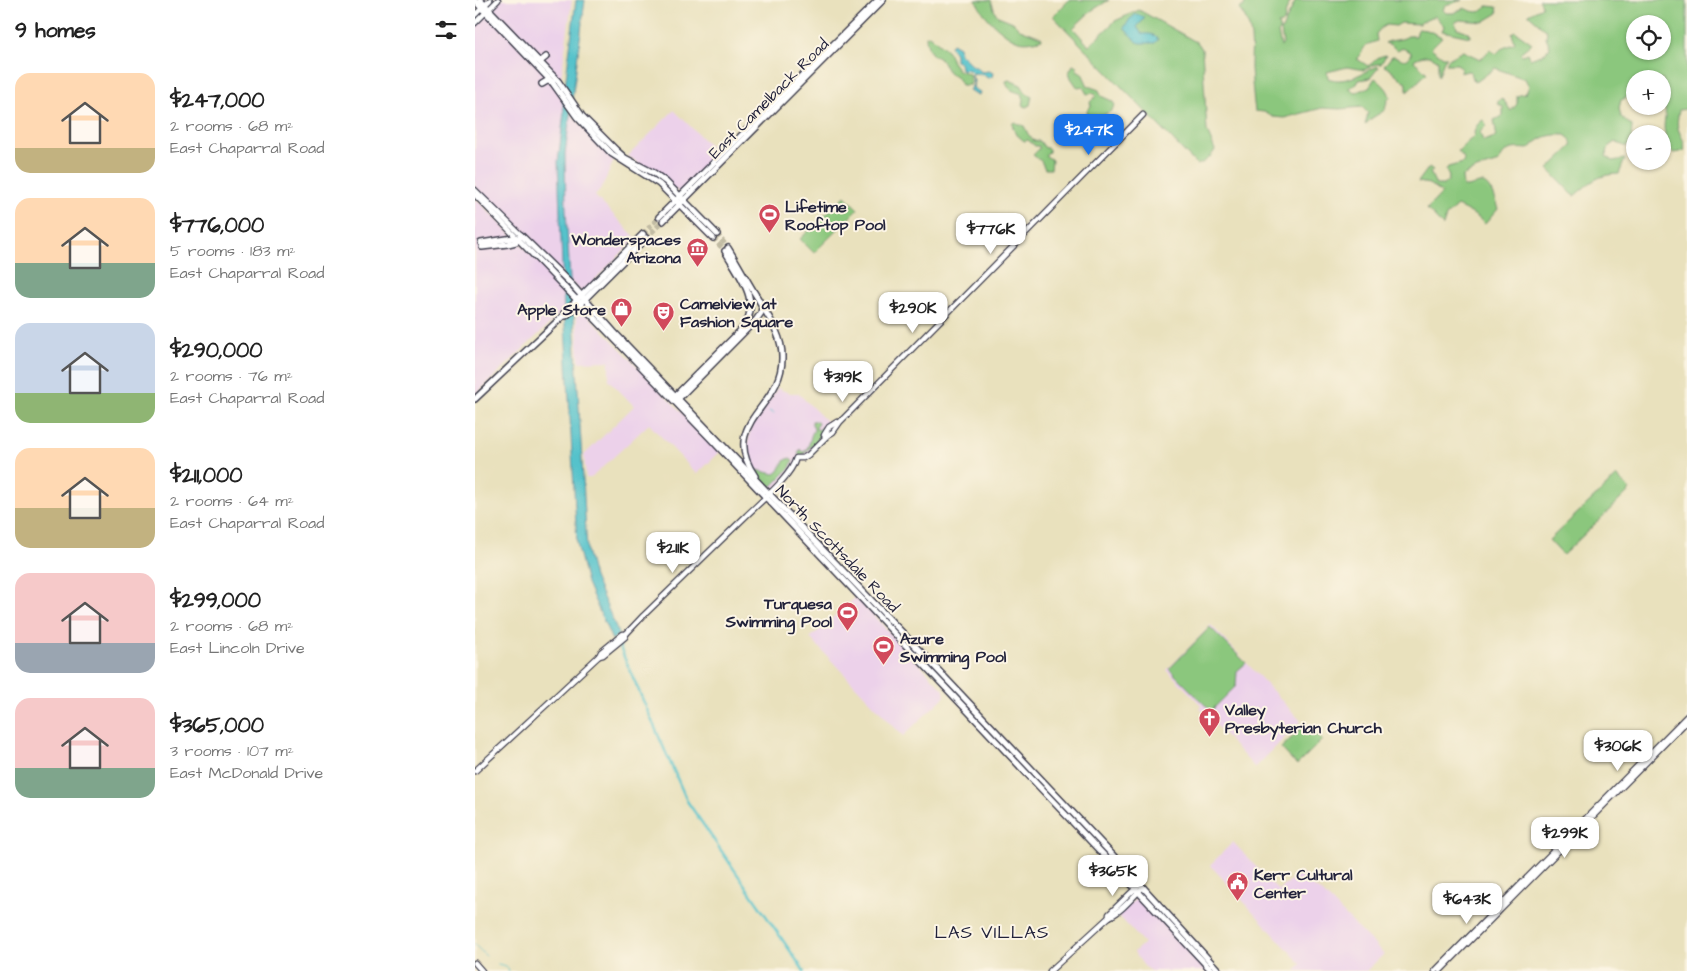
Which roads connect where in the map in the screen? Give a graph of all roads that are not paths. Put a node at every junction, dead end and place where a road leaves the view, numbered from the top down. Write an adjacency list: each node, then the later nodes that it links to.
1 (480, 0): 7 (main road)
2 (490, 0): 7 (main road)
3 (499, 0): 7 (main road)
4 (877, 0): 17 (main road, East Camelback Road)
5 (883, 0): 17 (main road, East Camelback Road)
6 (475, 1): 7 (main road)
7 (485, 9): 8 (main road); 9 (main road); 11 (main road); 12 (main road)
8 (475, 15)
9 (475, 23)
10 (546, 57): 11 (main road)
11 (536, 60): 17 (main road)
12 (553, 82): 13 (main road); 17 (main road)
13 (543, 84)
14 (1143, 115): 30 (main road)
15 (475, 190): 20 (main road, North Scottsdale Road)
16 (475, 195): 20 (main road, North Scottsdale Road)
17 (680, 200): 17 (main road); 18 (main road, East Camelback Road)
18 (661, 219)
19 (645, 236): 24 (main road)
20 (520, 237): 21 (main road); 22 (main road, North Scottsdale Road); 23 (main road, North Scottsdale Road)
21 (482, 245)
22 (544, 265): 23 (main road); 24 (main road, North Scottsdale Road)
23 (561, 274): 24 (main road, North Scottsdale Road)
24 (580, 301): 27 (main road); 28 (main road, North Scottsdale Road)
25 (762, 306): 26 (main road); 26 (main road); 29 (main road)
26 (717, 357): 28 (main road)
27 (475, 399)
28 (675, 399): 29 (main road, North Scottsdale Road); 30 (main road, North Scottsdale Road)
29 (757, 481): 30 (main road, North Scottsdale Road)
30 (767, 495): 31 (main road, North Scottsdale Road); 37 (main road)
31 (905, 640): 32 (main road, North Scottsdale Road); 33 (main road, North Scottsdale Road)
32 (919, 650): 33 (main road); 38 (main road, North Scottsdale Road)
33 (914, 654): 38 (main road, North Scottsdale Road)
34 (1687, 716): 36 (main road)
35 (1687, 721): 36 (main road)
36 (1676, 730): 39 (main road)
37 (475, 771)
38 (1139, 888): 42 (main road); 43 (main road, North Scottsdale Road); 44 (main road, North Scottsdale Road)
39 (1474, 934): 45 (main road); 46 (main road)
40 (475, 964): 41 (main road)
41 (482, 971)
42 (1050, 971)
43 (1211, 971)
44 (1219, 971)
45 (1435, 971)
46 (1440, 971)

